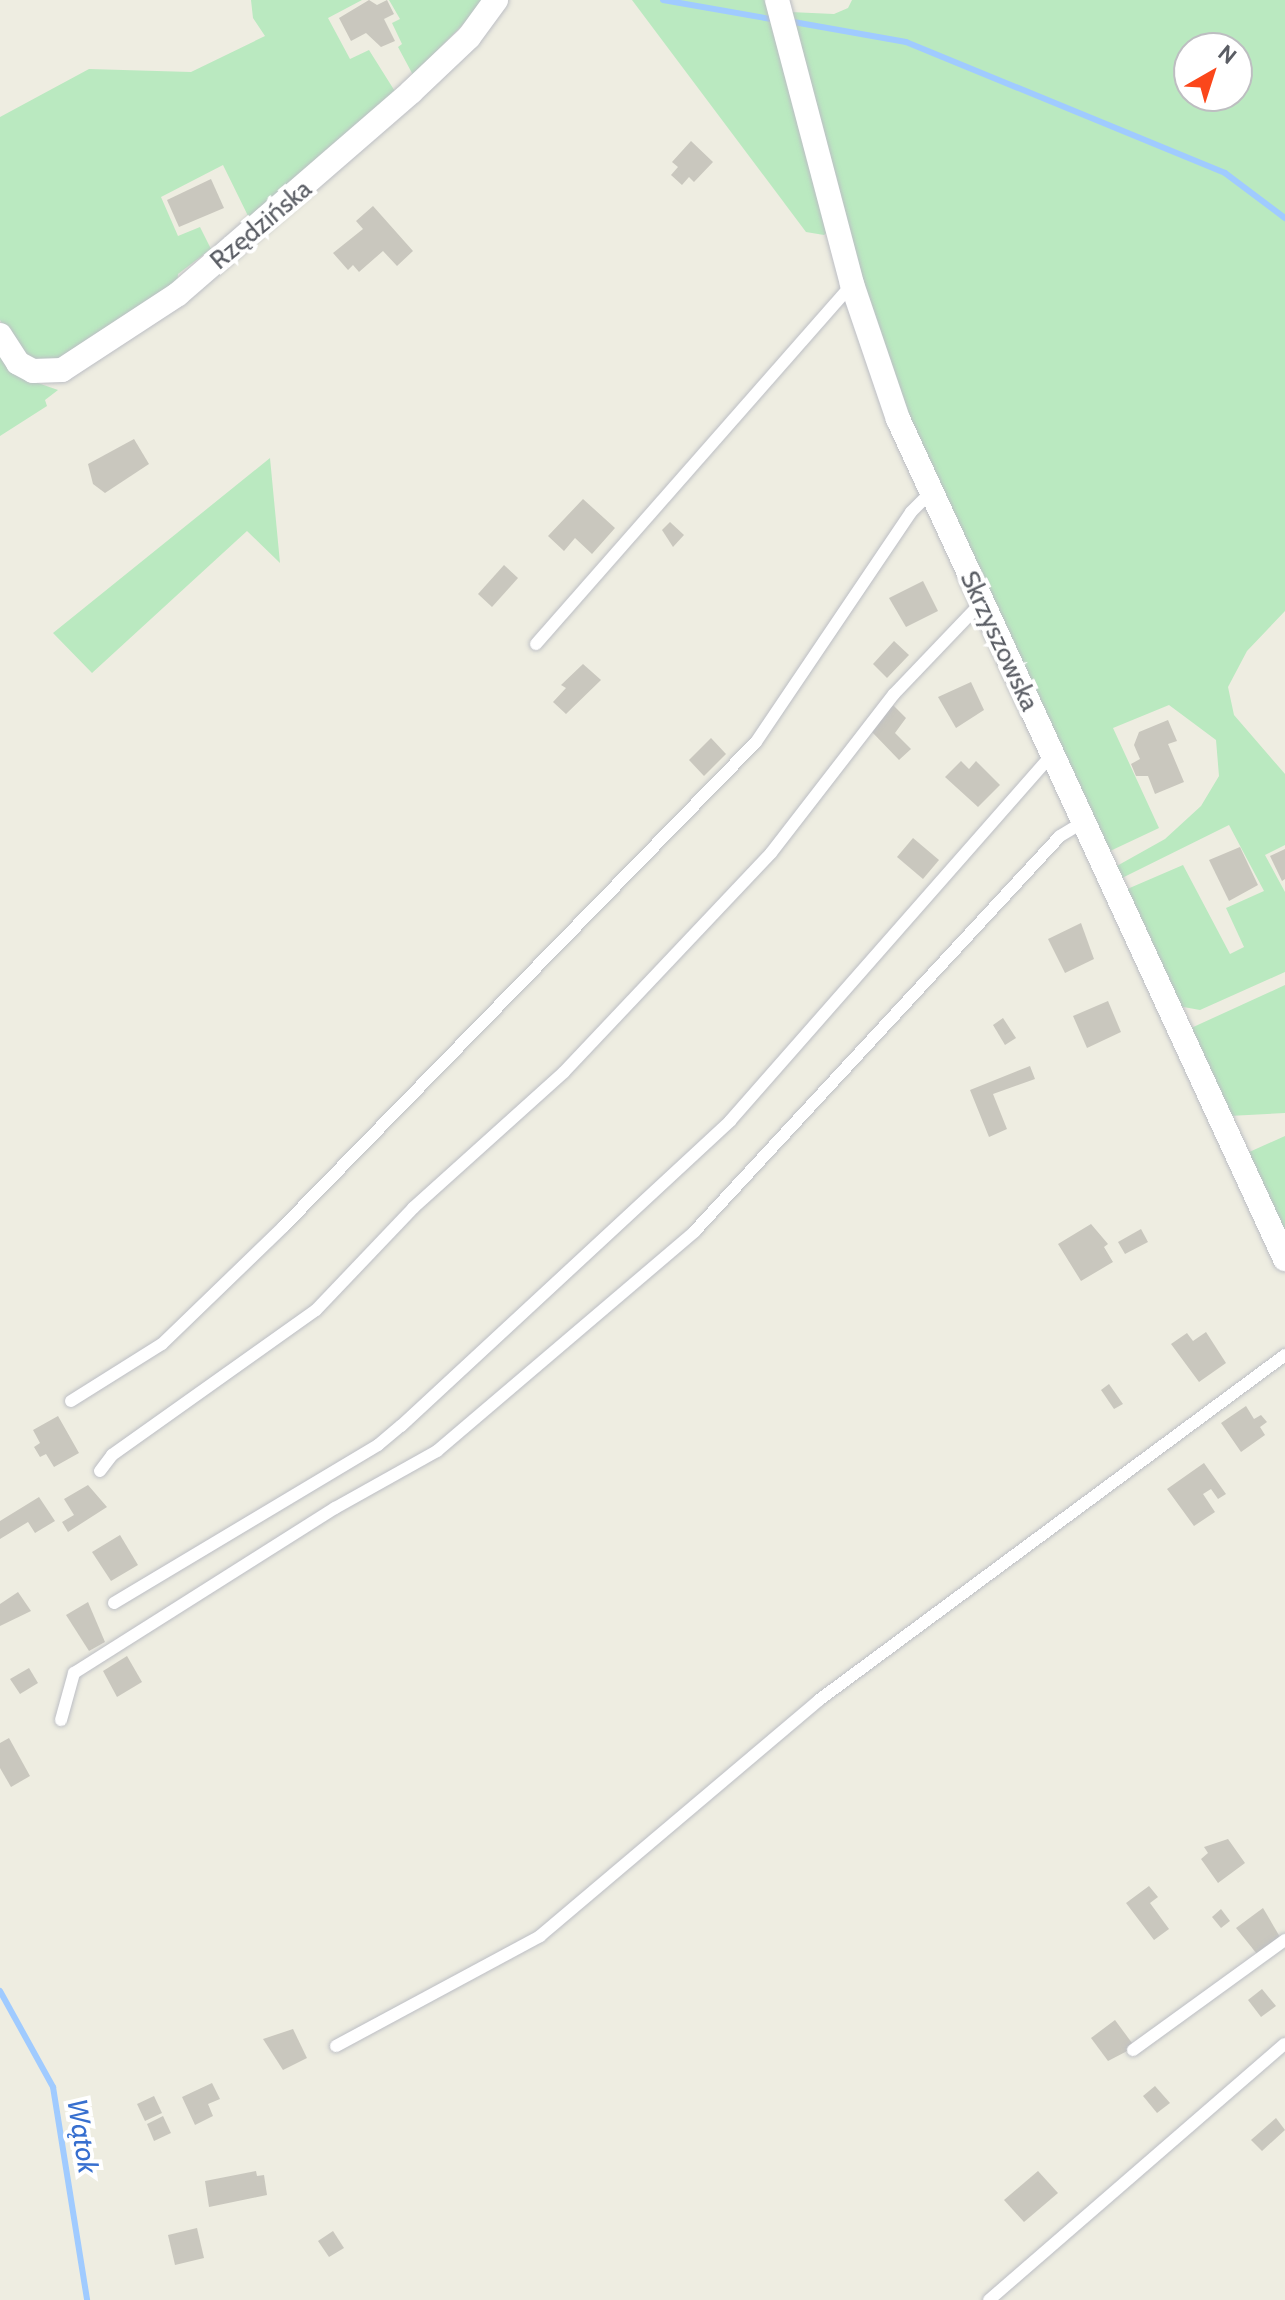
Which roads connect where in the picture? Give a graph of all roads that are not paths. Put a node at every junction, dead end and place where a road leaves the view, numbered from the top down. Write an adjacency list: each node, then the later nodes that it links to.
1 (496, 0): 4 (street, Rzędzińska)
2 (777, 1): 3 (street, Skrzyszowska)
3 (852, 284): 5 (street, Skrzyszowska); 7 (lane)
4 (0, 335)
5 (930, 493): 6 (street, Skrzyszowska); 12 (lane)
6 (982, 602): 8 (street, Skrzyszowska); 13 (lane)
7 (536, 644)
8 (1052, 754): 9 (street, Skrzyszowska); 14 (lane)
9 (1083, 822): 10 (street, Skrzyszowska); 15 (lane)
10 (1285, 1259)
11 (1285, 1355): 18 (lane)
12 (71, 1401)
13 (100, 1471)
14 (114, 1603)
15 (61, 1720)
16 (1285, 1940): 19 (lane)
17 (1285, 2044): 20 (lane)
18 (336, 2046)
19 (1133, 2050)
20 (989, 2300)

